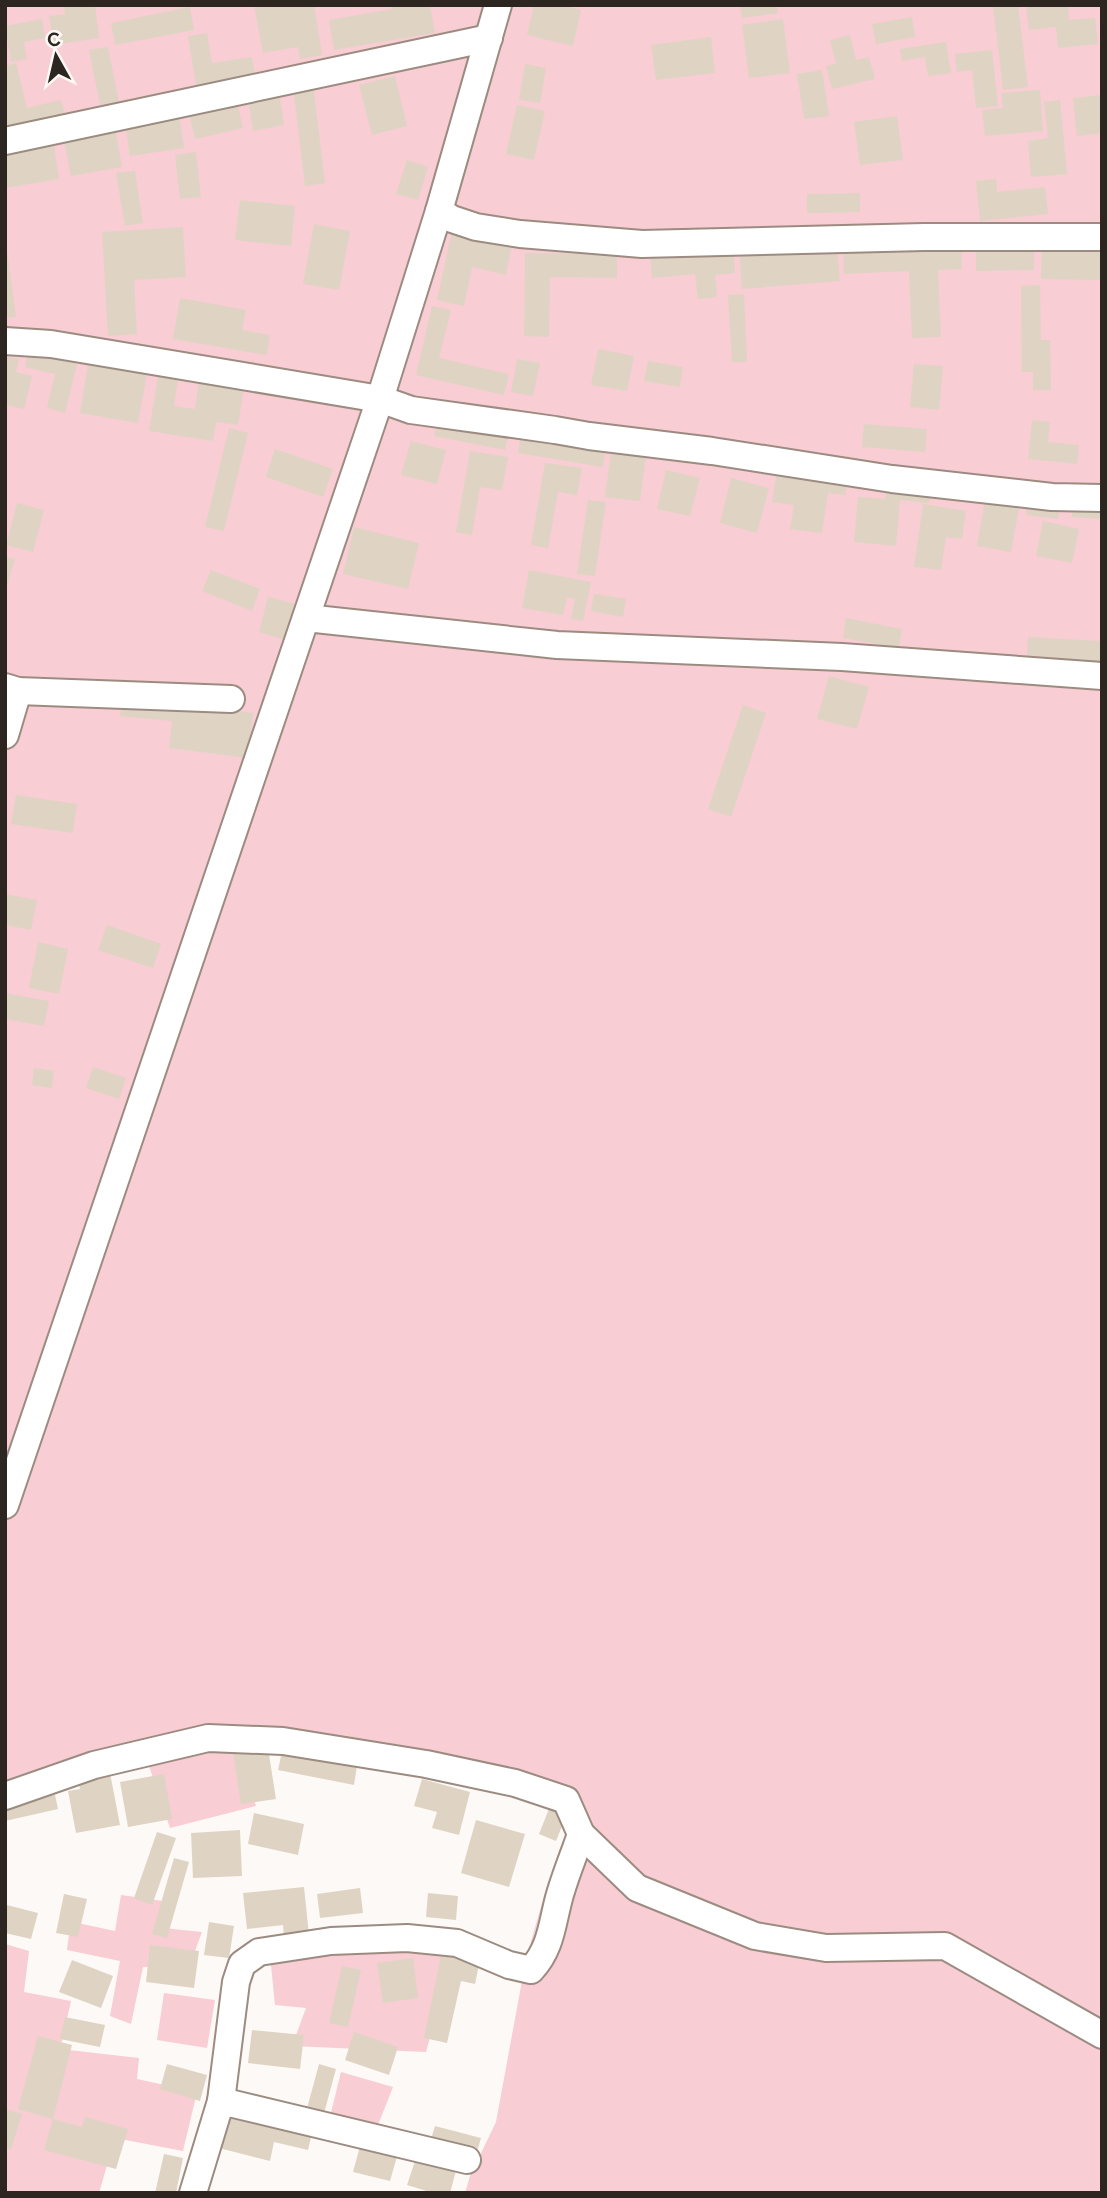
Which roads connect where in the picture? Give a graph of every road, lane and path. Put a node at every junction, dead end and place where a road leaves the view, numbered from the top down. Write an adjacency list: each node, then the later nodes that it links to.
1 (498, 5): 2 (street)
2 (489, 38): 3 (street); 4 (street)
3 (5, 141)
4 (439, 211): 5 (street); 7 (street)
5 (1102, 237)
6 (5, 341): 7 (street)
7 (380, 400): 8 (street); 9 (street)
8 (1102, 498)
9 (306, 618): 10 (street); 14 (street)
10 (1102, 676)
11 (11, 689): 12 (street); 13 (street)
12 (231, 699)
13 (5, 735)
14 (5, 1505)
15 (5, 1796): 16 (street)
16 (581, 1834): 17 (street); 18 (street)
17 (1102, 2035)
18 (221, 2101): 19 (street); 20 (street)
19 (467, 2160)
20 (193, 2193)

